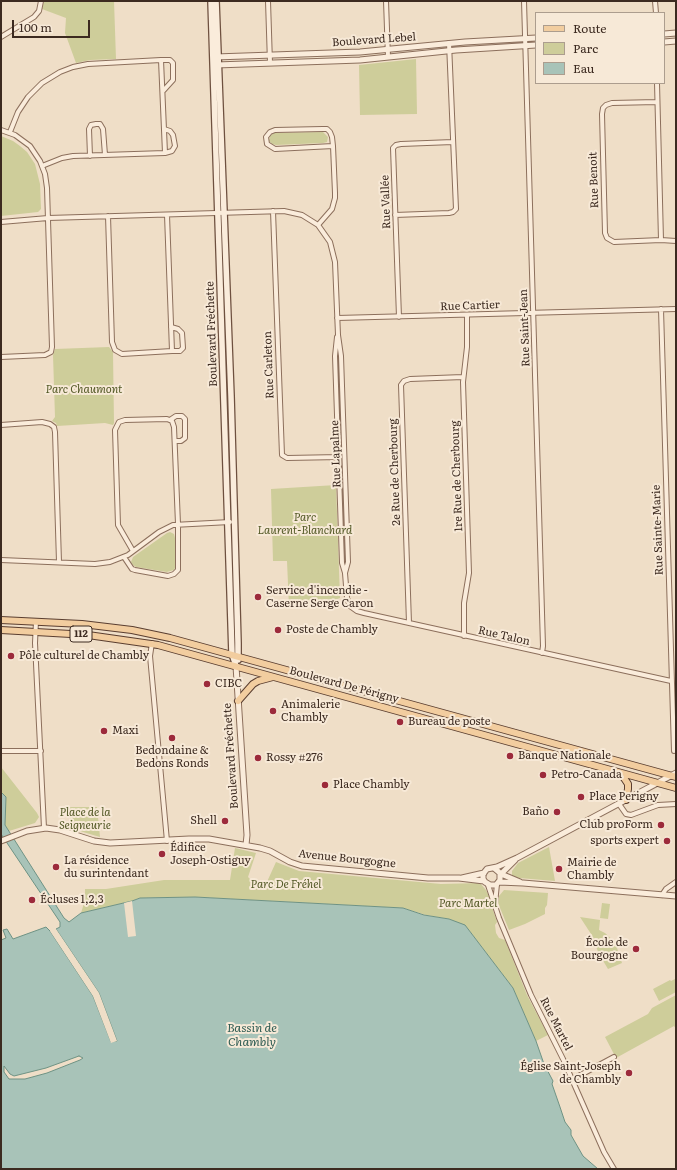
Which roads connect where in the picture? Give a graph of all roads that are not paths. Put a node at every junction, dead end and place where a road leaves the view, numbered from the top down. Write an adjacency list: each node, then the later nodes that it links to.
1 (40, 1): 11 (street)
2 (211, 1): 22 (main road, Boulevard Fréchette)
3 (216, 1): 22 (main road, Boulevard Fréchette)
4 (268, 1): 21 (street)
5 (386, 1): 19 (street)
6 (524, 1): 12 (street, Rue Saint-Jean)
7 (655, 1): 8 (street)
8 (656, 12)
9 (676, 33): 10 (street)
10 (665, 34)
11 (1, 37)
12 (525, 38): 13 (street, Boulevard Lebel); 16 (street, Boulevard Lebel); 18 (street, Rue Saint-Jean)
13 (535, 38)
14 (676, 41): 15 (street)
15 (665, 42)
16 (449, 43): 19 (street, Boulevard Lebel); 20 (street)
17 (535, 45): 18 (street, Boulevard Lebel)
18 (525, 46): 20 (street, Boulevard Lebel); 51 (street, Rue Saint-Jean)
19 (388, 49): 21 (street, Boulevard Lebel); 23 (street)
20 (450, 51): 23 (street, Boulevard Lebel); 33 (street)
21 (270, 55): 22 (street, Boulevard Lebel); 25 (street)
22 (215, 57): 26 (main road, Boulevard Fréchette)
23 (388, 57): 25 (street, Boulevard Lebel)
24 (162, 60): 28 (street); 28 (street); 32 (street)
25 (270, 63): 26 (street, Boulevard Lebel)
26 (216, 65): 40 (main road, Boulevard Fréchette)
27 (657, 84): 29 (street)
28 (163, 91): 30 (street)
29 (657, 102): 47 (street); 47 (street, Rue Benoit)
30 (164, 129): 35 (street); 35 (street)
31 (1, 130): 32 (street)
32 (10, 132): 38 (street)
33 (453, 142): 43 (street); 43 (street, Rue Vallée)
34 (333, 146): 34 (street); 46 (street)
35 (165, 153): 36 (street)
36 (105, 155): 37 (street); 37 (street)
37 (90, 156): 38 (street)
38 (42, 166): 44 (street)
39 (273, 211): 40 (street, Rue Lapalme); 46 (street, Rue Lapalme); 63 (street, Rue Carleton)
40 (221, 213): 41 (street, Rue Lapalme); 65 (main road, Boulevard Fréchette)
41 (167, 215): 42 (street, Rue Lapalme); 55 (street)
42 (108, 216): 44 (street, Rue Lapalme); 57 (street)
43 (395, 216): 53 (street, Rue Vallée)
44 (48, 218): 45 (street, Rue Lapalme); 58 (street)
45 (1, 222)
46 (318, 225): 54 (street, Rue Lapalme)
47 (661, 240): 48 (street, Rue Benoit)
48 (676, 241)
49 (661, 309): 50 (street, Rue Cartier); 51 (street, Rue Cartier); 84 (street, Rue Sainte-Marie)
50 (676, 309)
51 (533, 313): 52 (street, Rue Cartier); 80 (street, Rue Saint-Jean)
52 (467, 315): 53 (street, Rue Cartier); 59 (street, 1re Rue de Cherbourg)
53 (399, 317): 54 (street, Rue Cartier)
54 (337, 318): 56 (street, Rue Lapalme)
55 (171, 327): 57 (street); 57 (street)
56 (338, 335): 63 (street, Rue Lapalme); 64 (street, Rue Lapalme)
57 (172, 351)
58 (1, 357)
59 (462, 377): 75 (street, 2e Rue de Cherbourg); 78 (street, 1re Rue de Cherbourg)
60 (170, 420): 62 (street); 62 (street); 67 (street)
61 (1, 425): 70 (street)
62 (175, 441): 66 (street)
63 (338, 457): 64 (street, Rue Carleton); 71 (street, Rue Lapalme)
64 (345, 457): 71 (street, Rue Lapalme)
65 (231, 522): 66 (street); 81 (main road, Boulevard Fréchette)
66 (178, 524): 67 (street); 68 (street)
67 (133, 551): 68 (street)
68 (124, 557): 70 (street)
69 (1, 560): 70 (street)
70 (59, 562)
71 (345, 573): 72 (street, Rue Lapalme)
72 (346, 592): 75 (street, Rue Talon)
73 (1, 620): 74 (main road, Boulevard De Périgny / 112)
74 (36, 621): 77 (street); 81 (main road, Boulevard De Périgny / 112)
75 (409, 623): 78 (street, Rue Talon)
76 (1, 630): 77 (main road, Boulevard De Périgny / 112)
77 (35, 632): 79 (main road, Boulevard De Périgny / 112); 88 (street)
78 (464, 636): 80 (street, Rue Talon)
79 (152, 644): 82 (main road, Boulevard De Périgny / 112); 98 (street)
80 (542, 653): 84 (street, Rue Talon)
81 (235, 655): 82 (main road, Boulevard Fréchette); 91 (main road, Boulevard De Périgny / 112)
82 (236, 666): 83 (main road, Boulevard De Périgny / 112); 86 (street, Boulevard Fréchette)
83 (275, 677): 86 (main road); 90 (main road, Boulevard De Périgny / 112)
84 (671, 681): 85 (street, Rue Sainte-Marie)
85 (674, 693): 89 (street, Rue Sainte-Marie)
86 (238, 701): 100 (street, Boulevard Fréchette)
87 (1, 751): 88 (street)
88 (41, 751): 97 (street)
89 (674, 751)
90 (615, 771): 92 (main road, Boulevard De Périgny / 112); 94 (main road)
91 (674, 776): 92 (street)
92 (659, 783): 93 (main road, Boulevard De Périgny / 112); 94 (street)
93 (676, 788)
94 (626, 800): 95 (street)
95 (619, 804): 96 (street); 101 (street)
96 (676, 804)
97 (44, 828): 98 (street, Avenue Bourgogne); 99 (street, Avenue Bourgogne)
98 (166, 840): 100 (street, Avenue Bourgogne)
99 (1, 841)
100 (246, 845): 105 (street, Avenue Bourgogne)
101 (517, 858): 102 (street); 104 (street)
102 (494, 868): 103 (street); 104 (street)
103 (484, 873): 105 (street, Avenue Bourgogne); 107 (street)
104 (501, 874): 108 (street); 109 (street)
105 (459, 878): 107 (street, Avenue Bourgogne)
106 (676, 882): 110 (street)
107 (486, 883): 108 (street); 112 (street, Rue Martel)
108 (498, 883): 109 (street); 112 (street, Rue Martel)
109 (523, 883): 110 (street)
110 (662, 895): 111 (street)
111 (676, 896)
112 (495, 906): 114 (street, Rue Martel)
113 (614, 1057): 114 (street)
114 (573, 1079): 115 (street, Rue Martel)
115 (614, 1169)

